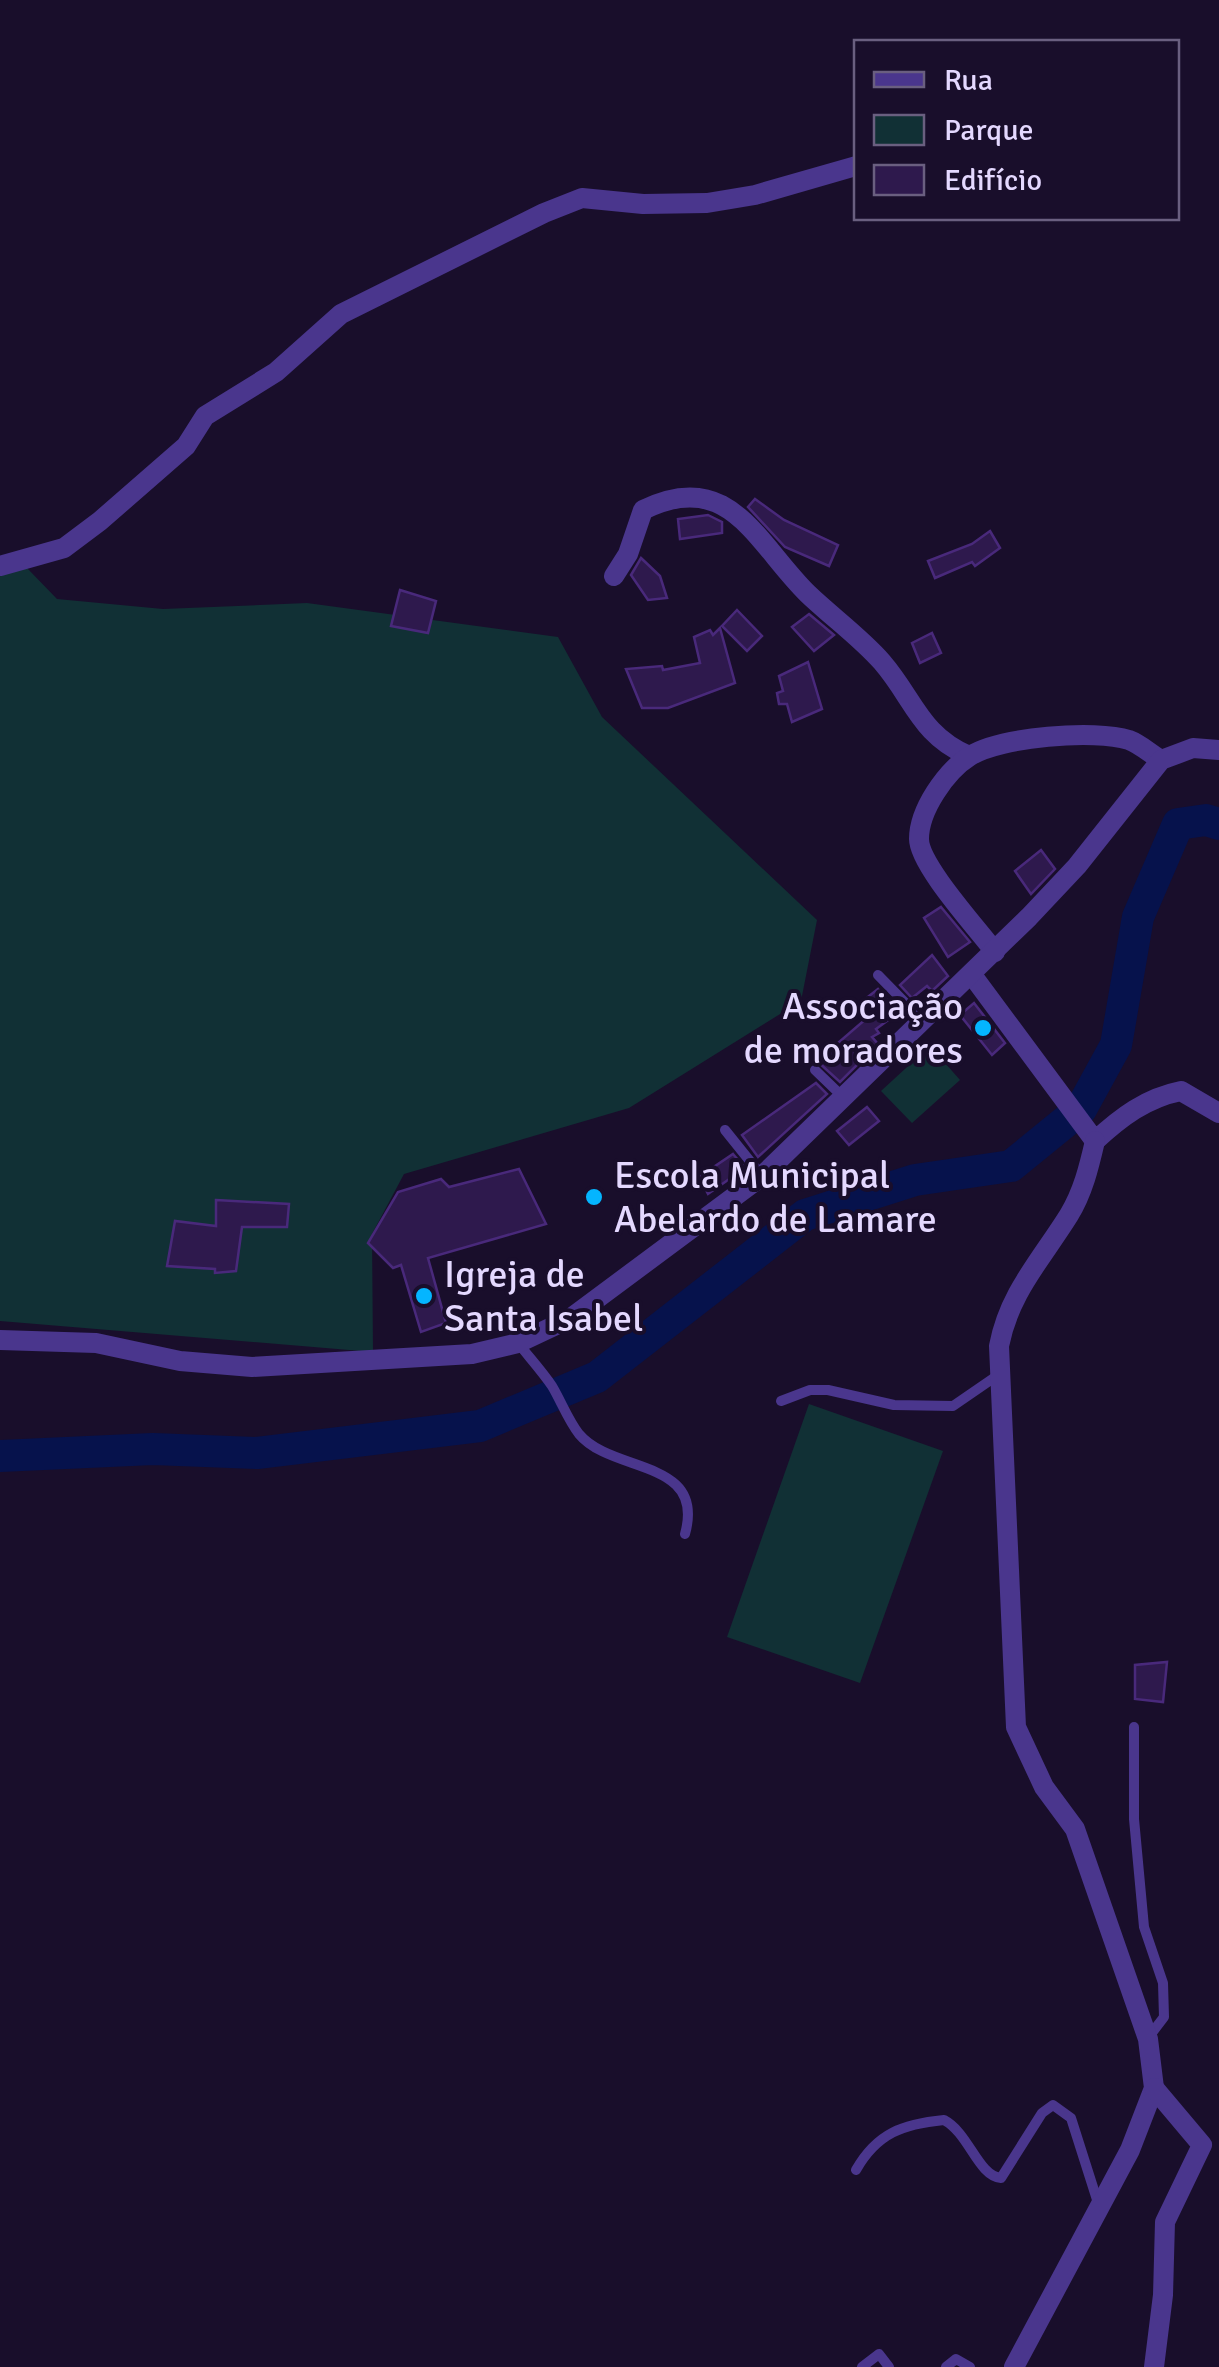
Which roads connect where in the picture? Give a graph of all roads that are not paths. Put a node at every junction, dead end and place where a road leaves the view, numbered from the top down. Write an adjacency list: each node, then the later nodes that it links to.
1 (854, 167): 2 (street)
2 (0, 566)
3 (614, 576): 5 (street)
4 (1219, 750): 6 (street)
5 (969, 756): 6 (street); 7 (street)
6 (1162, 760): 7 (street)
7 (996, 952): 9 (street)
8 (878, 975): 10 (lane)
9 (972, 975): 10 (street); 15 (street)
10 (923, 1021): 12 (street)
11 (815, 1070): 12 (lane)
12 (844, 1098): 16 (street)
13 (1219, 1113): 15 (street)
14 (725, 1130): 16 (lane)
15 (1090, 1136): 19 (street)
16 (762, 1176): 18 (street)
17 (0, 1340): 18 (street)
18 (518, 1342): 21 (lane)
19 (1002, 1372): 20 (lane); 23 (street)
20 (781, 1401)
21 (685, 1534)
22 (1134, 1727): 23 (lane)
23 (1148, 2039): 24 (street)
24 (1154, 2088): 25 (street); 27 (street)
25 (1210, 2149): 33 (street)
26 (856, 2170): 27 (lane)
27 (1100, 2208): 32 (street)
28 (862, 2367): 29 (lane)
29 (889, 2367)
30 (946, 2367): 31 (lane)
31 (970, 2367)
32 (1014, 2367)
33 (1154, 2367)

